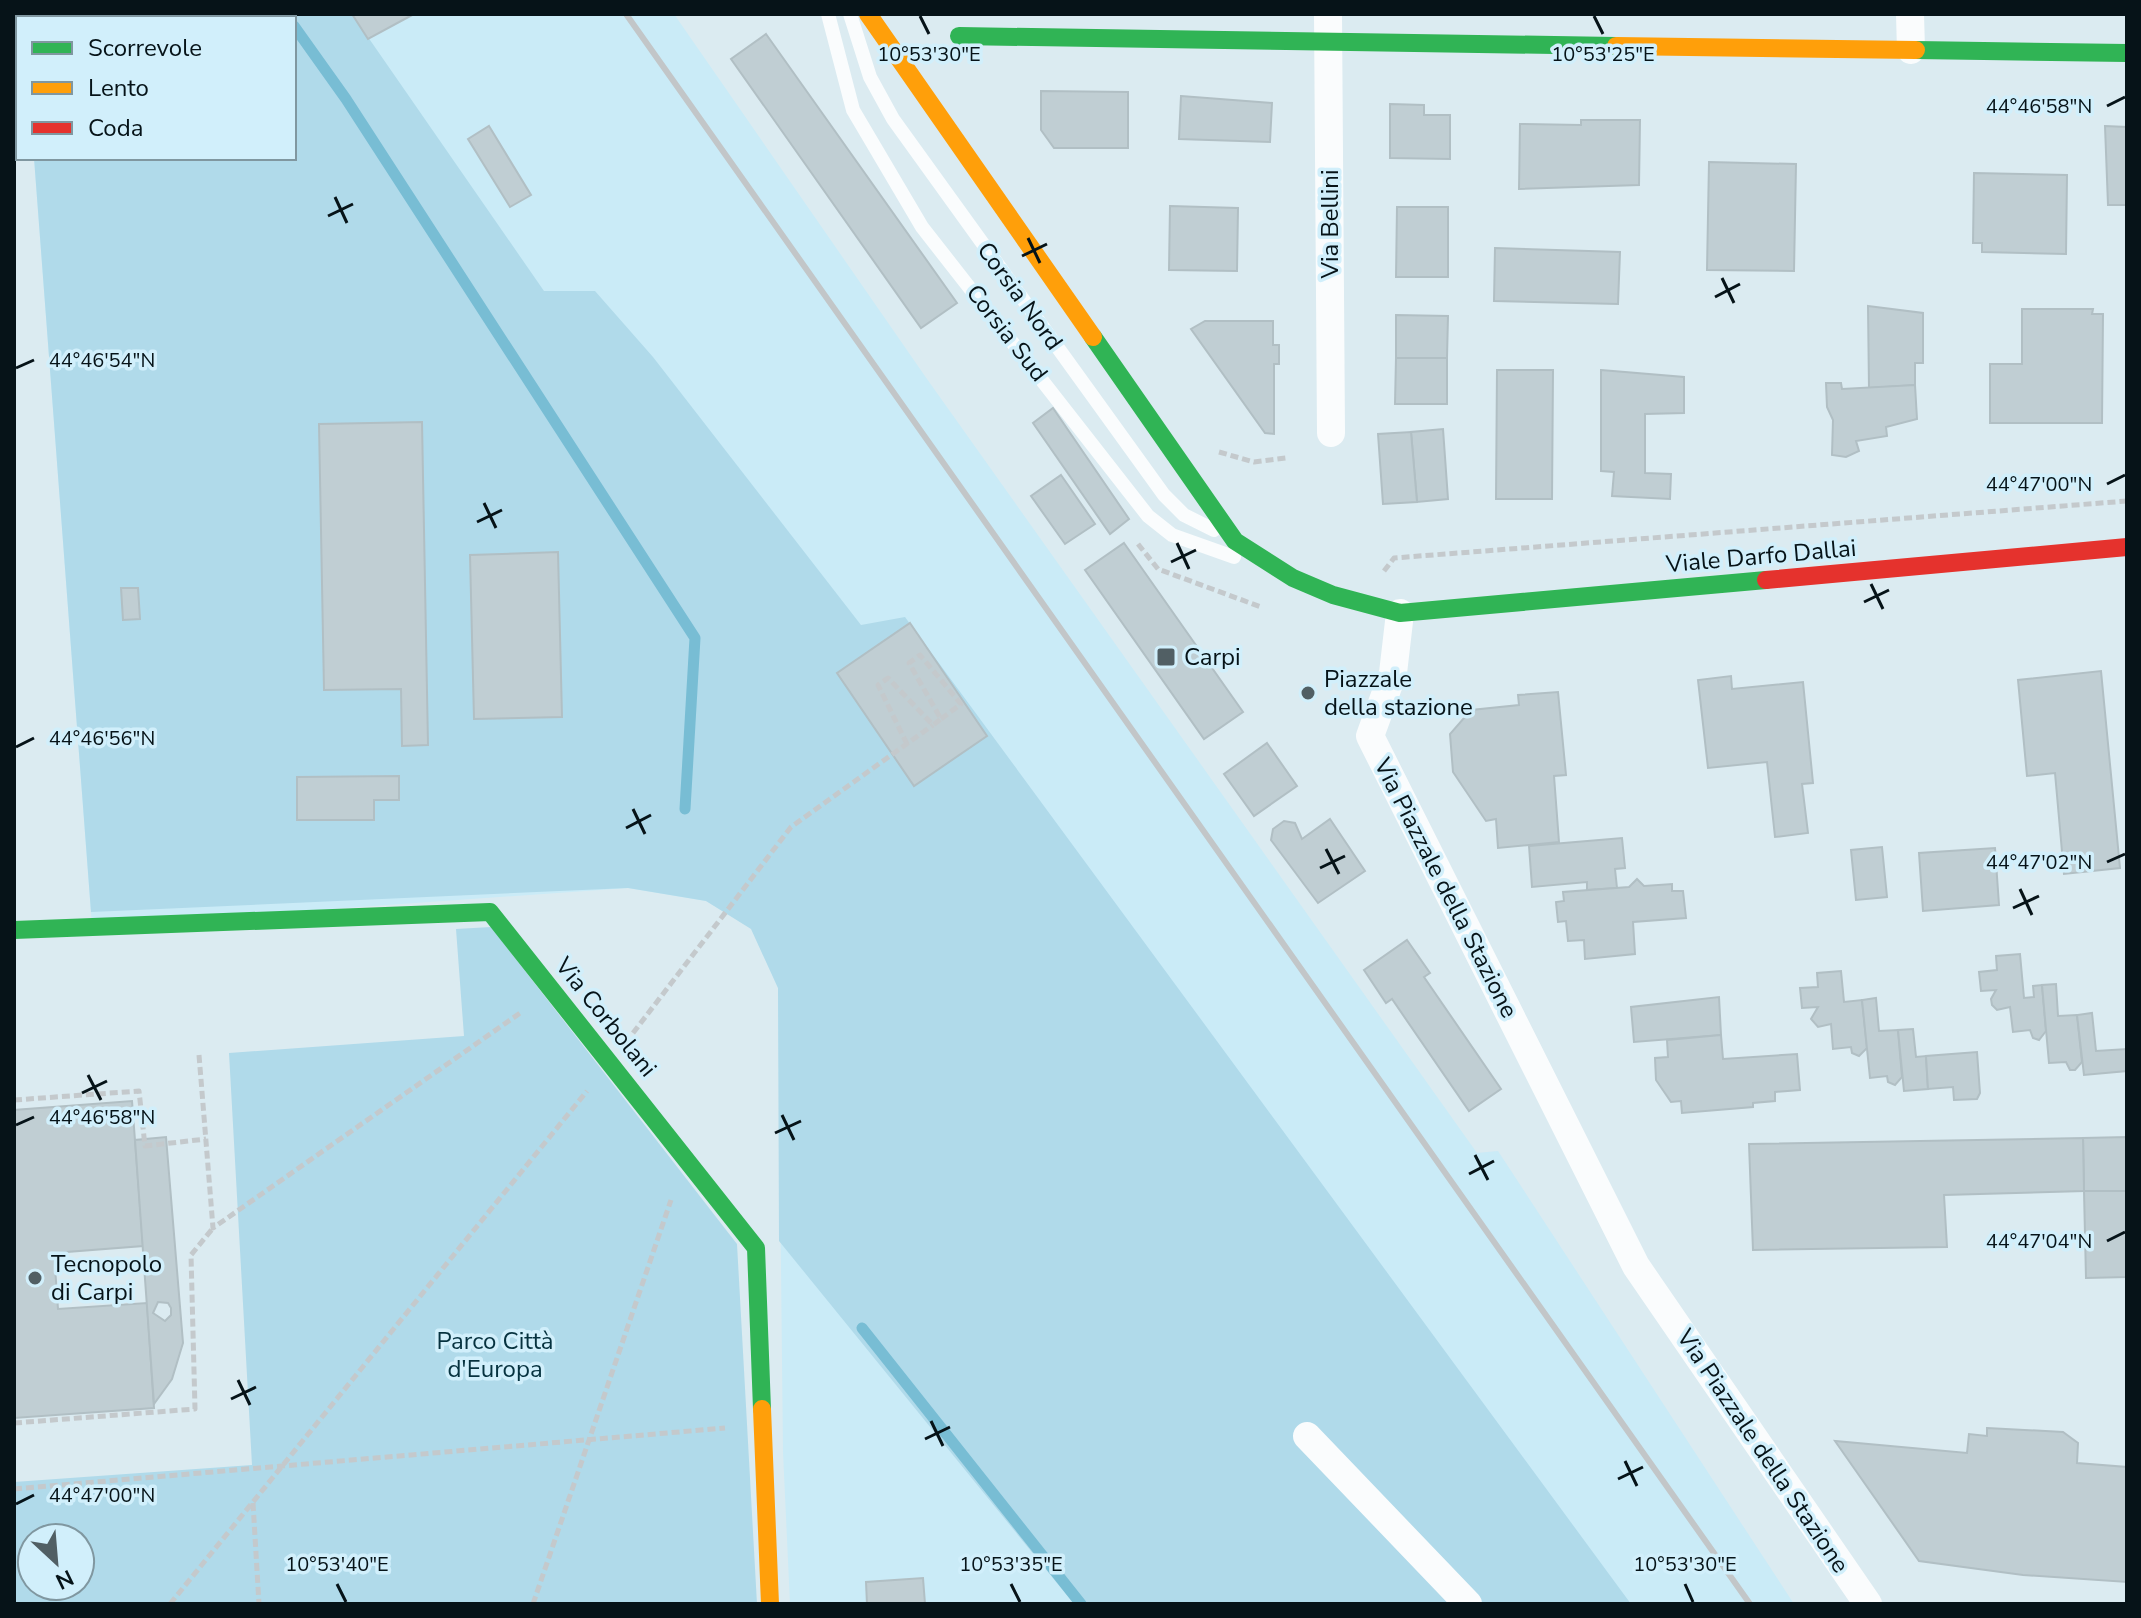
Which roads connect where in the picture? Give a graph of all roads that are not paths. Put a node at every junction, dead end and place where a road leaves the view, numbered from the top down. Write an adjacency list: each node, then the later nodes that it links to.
1 (828, 14): 12 (lane, Corsia Sud)
2 (850, 14): 10 (lane, Corsia Nord)
3 (868, 14): 10 (street)
4 (1910, 14): 7 (street)
5 (1328, 27): 6 (street); 7 (street); 9 (street, Via Bellini)
6 (959, 36)
7 (1911, 50): 8 (street)
8 (2127, 53)
9 (1331, 433)
10 (1235, 541): 12 (street)
11 (2127, 547): 13 (street, Viale Darfo Dallai)
12 (1276, 571): 13 (street)
13 (1400, 613): 18 (street, Via Piazzale della Stazione)
14 (14, 930): 16 (street, Via Corbolani)
15 (1307, 1436): 17 (street)
16 (770, 1604)
17 (1468, 1604)
18 (1868, 1604)

